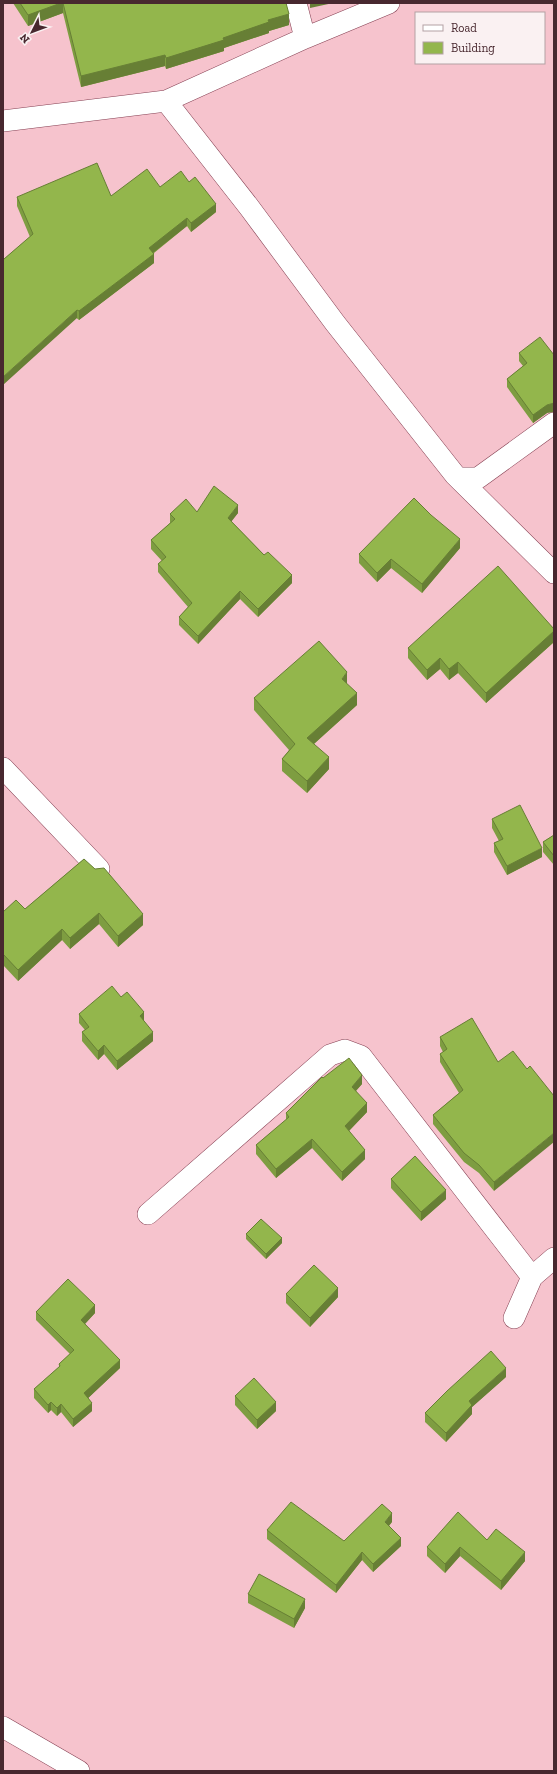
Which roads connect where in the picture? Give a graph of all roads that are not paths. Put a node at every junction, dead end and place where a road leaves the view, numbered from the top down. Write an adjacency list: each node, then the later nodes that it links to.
1 (296, 3): 4 (street)
2 (389, 3): 3 (street)
3 (364, 8): 4 (street)
4 (305, 38): 5 (street)
5 (166, 101): 6 (street); 8 (street)
6 (3, 121)
7 (554, 423): 8 (street)
8 (458, 478): 9 (street)
9 (554, 573)
10 (3, 768): 11 (street)
11 (99, 869)
12 (148, 1214): 14 (street)
13 (554, 1258): 14 (street)
14 (532, 1277): 15 (street)
15 (514, 1318)
16 (3, 1727): 17 (street)
17 (79, 1771)

